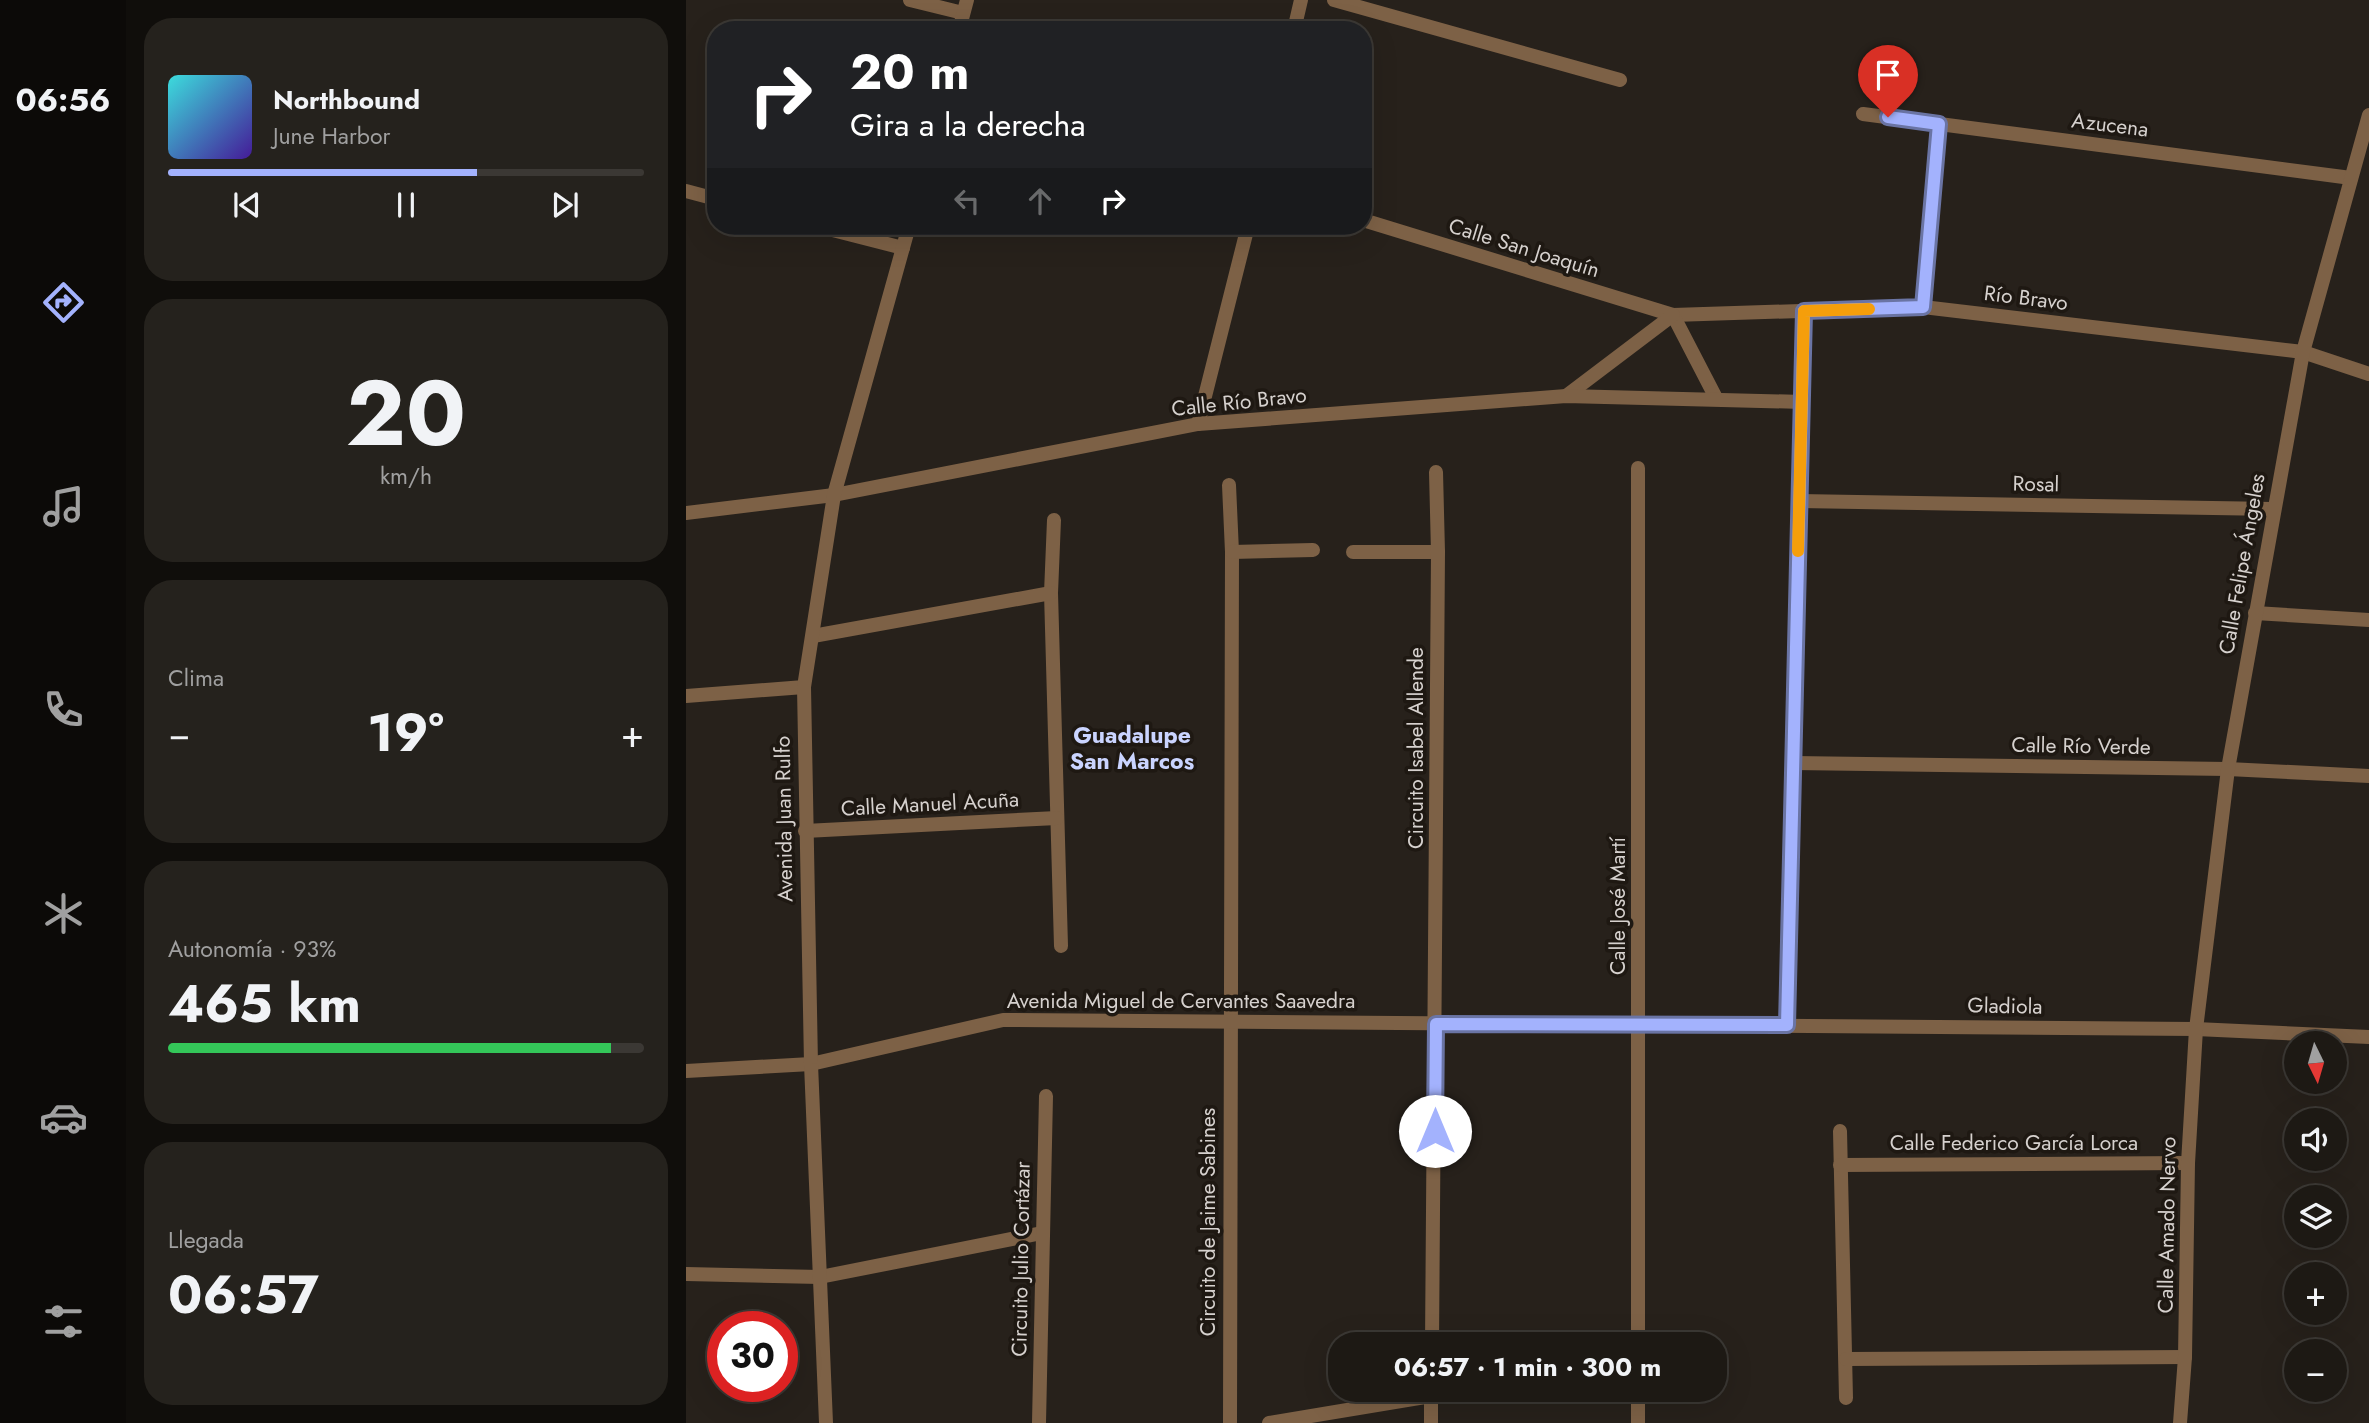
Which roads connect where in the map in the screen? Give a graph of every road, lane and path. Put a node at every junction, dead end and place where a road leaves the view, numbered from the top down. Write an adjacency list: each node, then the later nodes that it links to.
1 (910, 0): 4 (street)
2 (1301, 0): 5 (street)
3 (1334, 0): 6 (street)
4 (965, 6)
5 (1296, 21)
6 (1620, 80)
7 (1863, 114): 9 (street, Azucena)
8 (2369, 115): 10 (street, Calle Felipe Ángeles)
9 (1939, 124): 10 (street, Azucena); 18 (street)
10 (2351, 178): 21 (street, Calle Felipe Ángeles)
11 (686, 191): 12 (street)
12 (707, 197)
13 (1372, 223): 20 (street, Calle San Joaquín)
14 (852, 235): 17 (street)
15 (907, 235): 17 (street, Avenida Juan Rulfo)
16 (1246, 235): 26 (street)
17 (903, 248): 30 (street, Avenida Juan Rulfo)
18 (1923, 307): 19 (street, Río Bravo); 21 (street, Río Bravo)
19 (1804, 311): 20 (street, Río Bravo); 25 (street)
20 (1673, 315): 23 (street); 24 (street)
21 (2303, 352): 22 (street, Río Bravo); 32 (street, Calle Felipe Ángeles)
22 (2369, 374)
23 (1566, 396): 24 (street, Calle Río Bravo); 26 (street, Calle Río Bravo)
24 (1716, 398): 25 (street, Calle Río Bravo)
25 (1802, 402): 31 (street)
26 (1198, 424): 30 (street, Calle Río Bravo)
27 (1638, 468): 54 (street, Calle José Martí)
28 (1436, 472): 38 (street, Circuito Isabel Allende)
29 (1229, 485): 36 (street)
30 (834, 495): 33 (street, Calle Río Bravo); 42 (street, Avenida Juan Rulfo)
31 (1799, 500): 32 (street, Rosal); 45 (street)
32 (2273, 509): 40 (street, Calle Felipe Ángeles)
33 (686, 513)
34 (1054, 520): 39 (street)
35 (1313, 550): 36 (street)
36 (1232, 552): 51 (street)
37 (1353, 552): 38 (street)
38 (1438, 552): 52 (street, Circuito Isabel Allende)
39 (1051, 593): 42 (street); 48 (street)
40 (2255, 613): 41 (street); 46 (street, Calle Felipe Ángeles)
41 (2369, 620)
42 (813, 636): 43 (street, Avenida Juan Rulfo)
43 (804, 687): 44 (street); 49 (street, Avenida Juan Rulfo)
44 (686, 696)
45 (1793, 763): 46 (street, Calle Río Verde); 53 (street)
46 (2228, 769): 47 (street, Calle Río Verde); 55 (street, Calle Felipe Ángeles)
47 (2369, 776)
48 (1057, 818): 49 (street, Calle Manuel Acuña); 50 (street)
49 (805, 831): 57 (street, Avenida Juan Rulfo)
50 (1060, 946)
51 (1229, 1021): 52 (street, Avenida Miguel de Cervantes Saavedra); 57 (street, Avenida Miguel de Cervantes Saavedra); 76 (street, Circuito de Jaime Sabines)
52 (1436, 1024): 54 (street, Avenida Miguel de Cervantes Saavedra); 66 (street, Circuito Isabel Allende)
53 (1787, 1025): 54 (street, Gladiola); 55 (street, Gladiola)
54 (1639, 1026): 67 (street, Calle José Martí)
55 (2196, 1029): 56 (street, Gladiola); 61 (street, Calle Amado Nervo)
56 (2369, 1037)
57 (811, 1064): 58 (street, Avenida Miguel de Cervantes Saavedra); 65 (street, Avenida Juan Rulfo)
58 (686, 1071)
59 (1046, 1096): 63 (street, Circuito Julio Cortázar)
60 (1840, 1130): 62 (street)
61 (2188, 1163): 62 (street, Calle Federico García Lorca); 68 (street, Calle Amado Nervo)
62 (1840, 1165): 69 (street)
63 (1042, 1233): 65 (street); 75 (street, Circuito Julio Cortázar)
64 (686, 1274): 65 (street)
65 (820, 1277): 74 (street, Avenida Juan Rulfo)
66 (1432, 1332)
67 (1638, 1332)
68 (2185, 1357): 69 (street); 80 (street, Calle Amado Nervo)
69 (1846, 1359): 70 (street)
70 (1846, 1398)
71 (1382, 1402): 77 (street)
72 (1431, 1402): 78 (street)
73 (1638, 1402): 79 (street)
74 (826, 1423)
75 (1039, 1423)
76 (1230, 1423)
77 (1269, 1423)
78 (1432, 1423)
79 (1638, 1423)
80 (2180, 1423)

